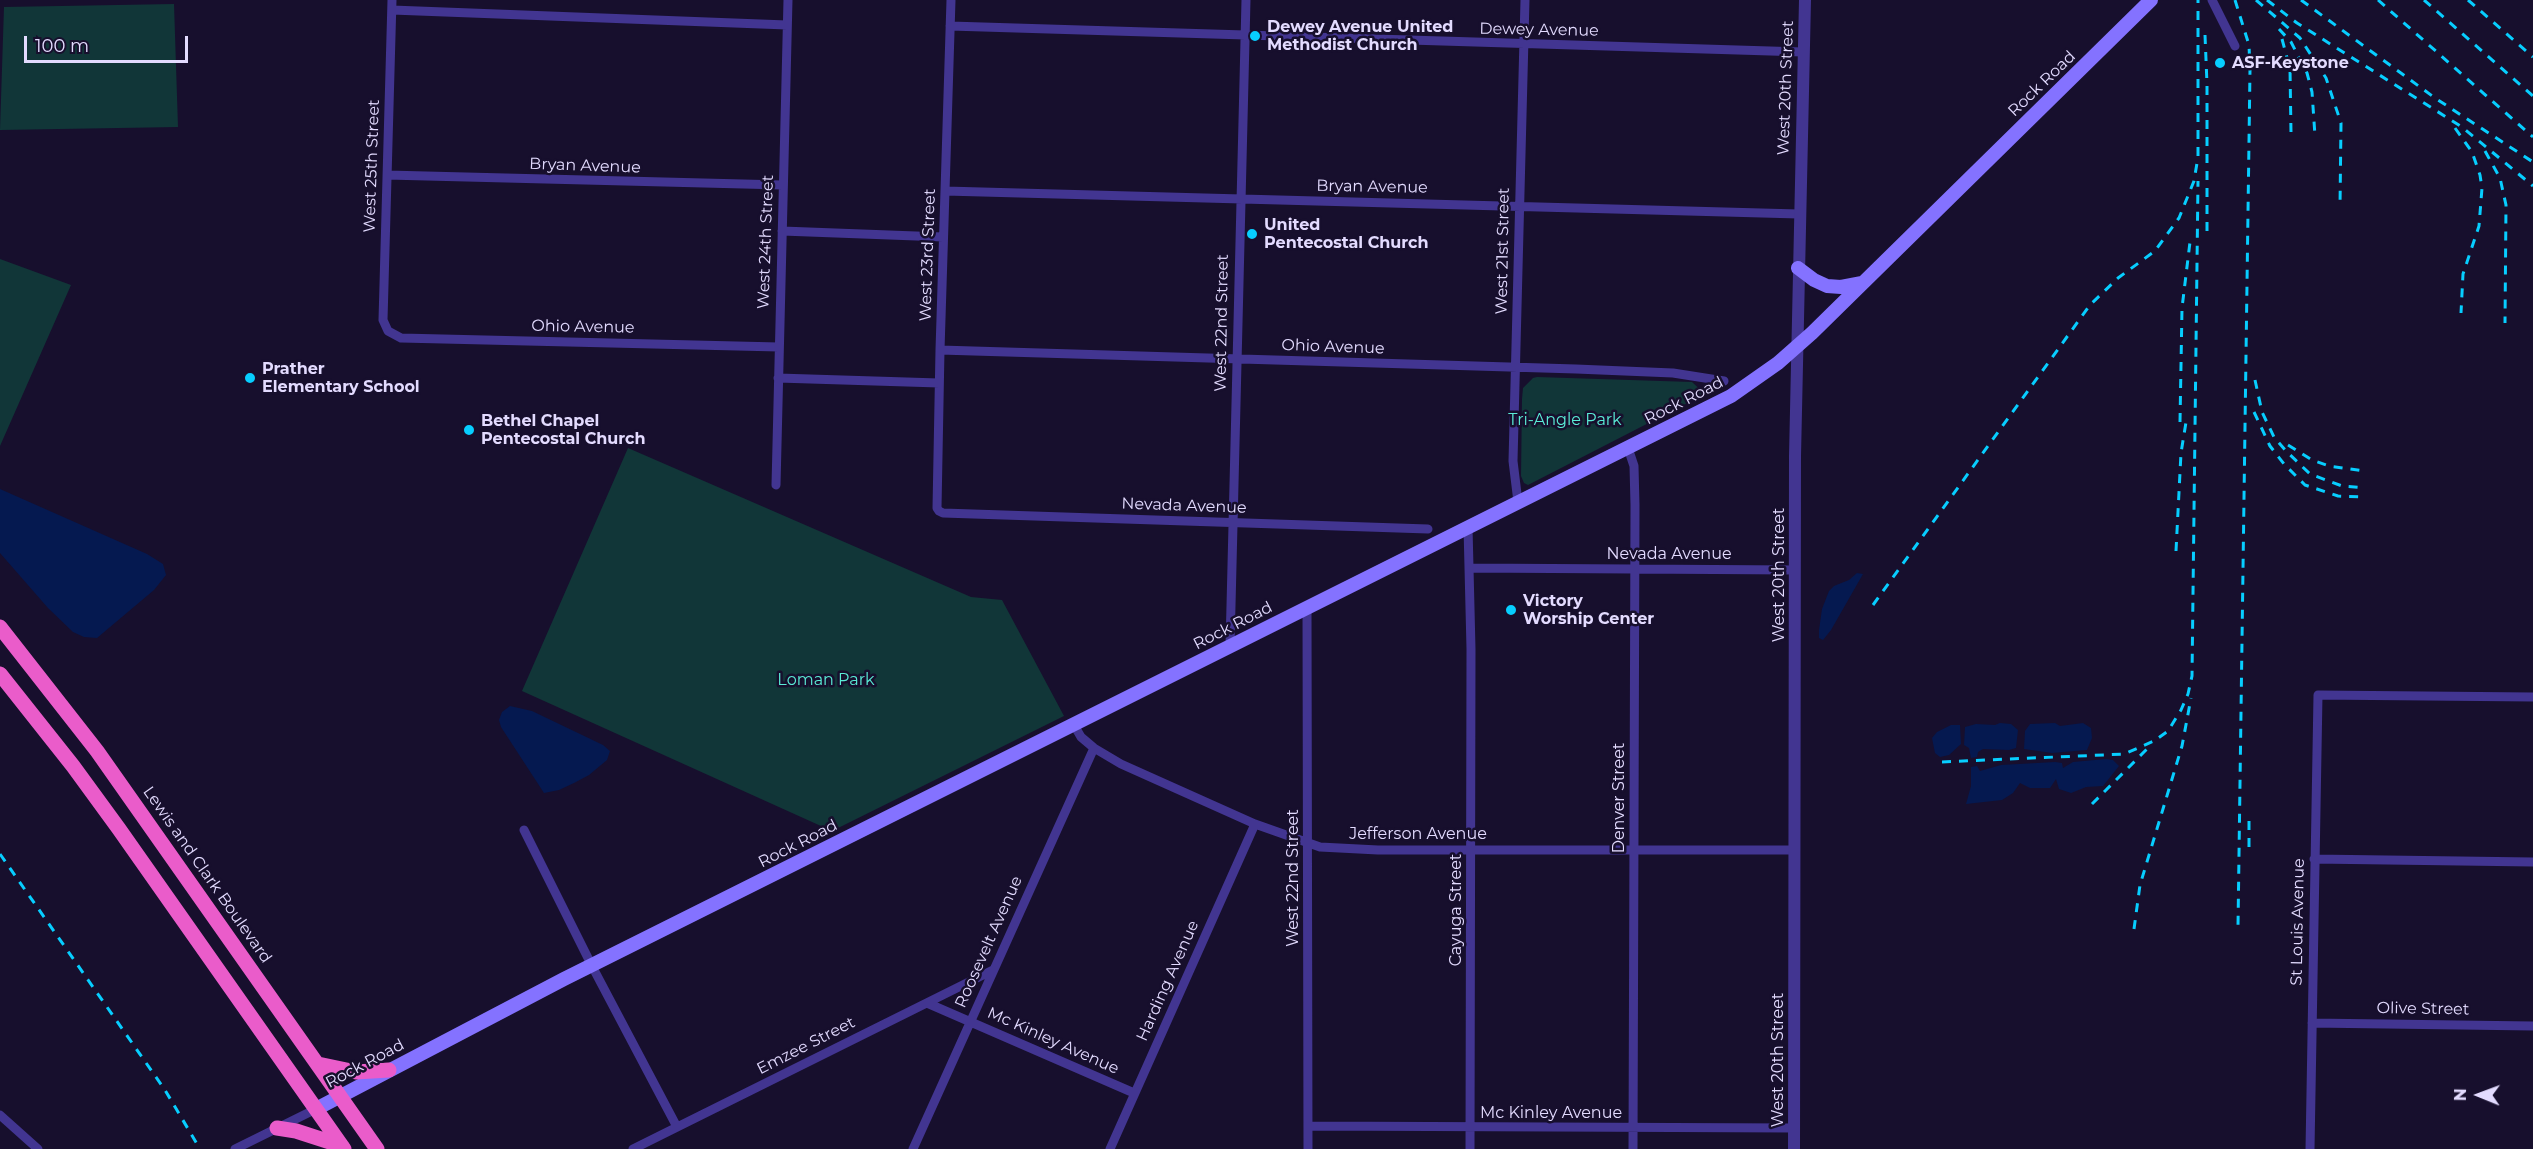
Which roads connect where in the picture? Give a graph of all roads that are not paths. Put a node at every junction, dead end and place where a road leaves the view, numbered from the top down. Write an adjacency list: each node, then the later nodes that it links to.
1 (788, 0): 9 (street, West 24th Street)
2 (951, 0): 10 (street, West 23rd Street)
3 (1246, 0): 11 (street, West 22nd Street)
4 (1525, 0): 12 (street, West 21st Street)
5 (1805, 0): 14 (street, West 20th Street)
6 (2151, 0): 24 (main road, Rock Road)
7 (2212, 0): 13 (street)
8 (392, 5): 9 (street); 15 (street, West 25th Street)
9 (788, 25): 16 (street, West 24th Street)
10 (950, 26): 11 (street, Dewey Avenue); 17 (street, West 23rd Street)
11 (1245, 36): 12 (street, Dewey Avenue); 18 (street, West 22nd Street)
12 (1523, 45): 14 (street, Dewey Avenue); 19 (street, West 21st Street)
13 (2235, 46)
14 (1803, 52): 20 (street, West 20th Street)
15 (387, 175): 16 (street, Bryan Avenue); 25 (street, West 25th Street)
16 (783, 185): 21 (street, West 24th Street)
17 (945, 191): 18 (street, Bryan Avenue); 22 (street, West 23rd Street)
18 (1240, 198): 19 (street, Bryan Avenue); 29 (street, West 22nd Street)
19 (1519, 205): 20 (street, Bryan Avenue); 30 (street, West 21st Street)
20 (1799, 214): 23 (street, West 20th Street)
21 (782, 231): 22 (street); 27 (street, West 24th Street)
22 (943, 237): 28 (street, West 23rd Street)
23 (1798, 268): 24 (main road); 26 (street, West 20th Street)
24 (1862, 283): 26 (main road, Rock Road)
25 (388, 331): 27 (street, Ohio Avenue)
26 (1797, 346): 34 (main road, Rock Road); 43 (street, West 20th Street)
27 (779, 347): 31 (street, West 24th Street)
28 (940, 350): 29 (street, Ohio Avenue); 33 (street, West 23rd Street)
29 (1236, 359): 30 (street, Ohio Avenue); 38 (street, West 22nd Street)
30 (1516, 367): 32 (street, Ohio Avenue); 36 (street, West 21st Street)
31 (778, 378): 33 (street); 35 (street, West 24th Street)
32 (1725, 381)
33 (939, 383): 37 (street, West 23rd Street)
34 (1628, 447): 36 (main road, Rock Road); 42 (street, Denver Street)
35 (776, 485)
36 (1518, 502): 39 (main road, Rock Road)
37 (939, 511): 38 (street, Nevada Avenue)
38 (1231, 522): 40 (street, Nevada Avenue); 46 (street, West 22nd Street)
39 (1468, 527): 41 (street, Cayuga Street); 44 (main road, Rock Road)
40 (1428, 529)
41 (1470, 568): 42 (street, Nevada Avenue); 54 (street, Cayuga Street)
42 (1635, 569): 43 (street, Nevada Avenue); 55 (street, Denver Street)
43 (1795, 570): 56 (street, West 20th Street)
44 (1307, 607): 46 (main road, Rock Road); 53 (street, West 22nd Street)
45 (0, 627): 65 (highway, Lewis and Clark Boulevard)
46 (1230, 646): 49 (main road, Rock Road)
47 (0, 674): 69 (highway)
48 (2533, 697): 57 (street, St Louis Avenue)
49 (1074, 725): 50 (street, Jefferson Avenue); 59 (main road, Rock Road)
50 (1094, 748): 51 (street, Jefferson Avenue); 60 (street, Roosevelt Avenue)
51 (1255, 824): 53 (street, Jefferson Avenue); 67 (street, Harding Avenue)
52 (524, 830): 59 (street)
53 (1308, 845): 54 (street, Jefferson Avenue); 71 (street, West 22nd Street)
54 (1471, 850): 55 (street, Jefferson Avenue); 74 (street, Cayuga Street)
55 (1633, 850): 56 (street, Jefferson Avenue); 76 (street, Denver Street)
56 (1795, 850): 75 (street, West 20th Street)
57 (2314, 859): 58 (street); 63 (street, St Louis Avenue)
58 (2533, 862)
59 (592, 966): 66 (main road, Rock Road); 72 (street)
60 (993, 970): 61 (street, Emzee Street); 62 (street, Roosevelt Avenue)
61 (927, 1003): 62 (street, Mc Kinley Avenue); 72 (street, Emzee Street)
62 (970, 1021): 67 (street, Mc Kinley Avenue); 82 (street, Roosevelt Avenue)
63 (2312, 1023): 64 (street, Olive Street); 88 (street, St Louis Avenue)
64 (2533, 1026)
65 (318, 1064): 66 (highway); 68 (highway, Lewis and Clark Boulevard)
66 (389, 1070): 68 (main road, Rock Road)
67 (1134, 1093): 83 (street, Harding Avenue)
68 (340, 1096): 69 (main road, Rock Road); 80 (highway, Lewis and Clark Boulevard)
69 (316, 1109): 73 (street, Rock Road); 77 (highway)
70 (0, 1115): 78 (street)
71 (1308, 1126): 74 (street, Mc Kinley Avenue); 84 (street, West 22nd Street)
72 (677, 1127): 81 (street, Emzee Street)
73 (277, 1128): 77 (highway); 79 (street, Rock Road)
74 (1470, 1128): 76 (street, Mc Kinley Avenue); 85 (street, Cayuga Street)
75 (1794, 1128): 76 (street, Mc Kinley Avenue); 87 (street, West 20th Street)
76 (1633, 1129): 86 (street, Denver Street)
77 (343, 1148)
78 (38, 1149)
79 (235, 1149)
80 (377, 1149)
81 (633, 1149)
82 (913, 1149)
83 (1110, 1149)
84 (1308, 1149)
85 (1470, 1149)
86 (1633, 1149)
87 (1794, 1149)
88 (2310, 1149)

